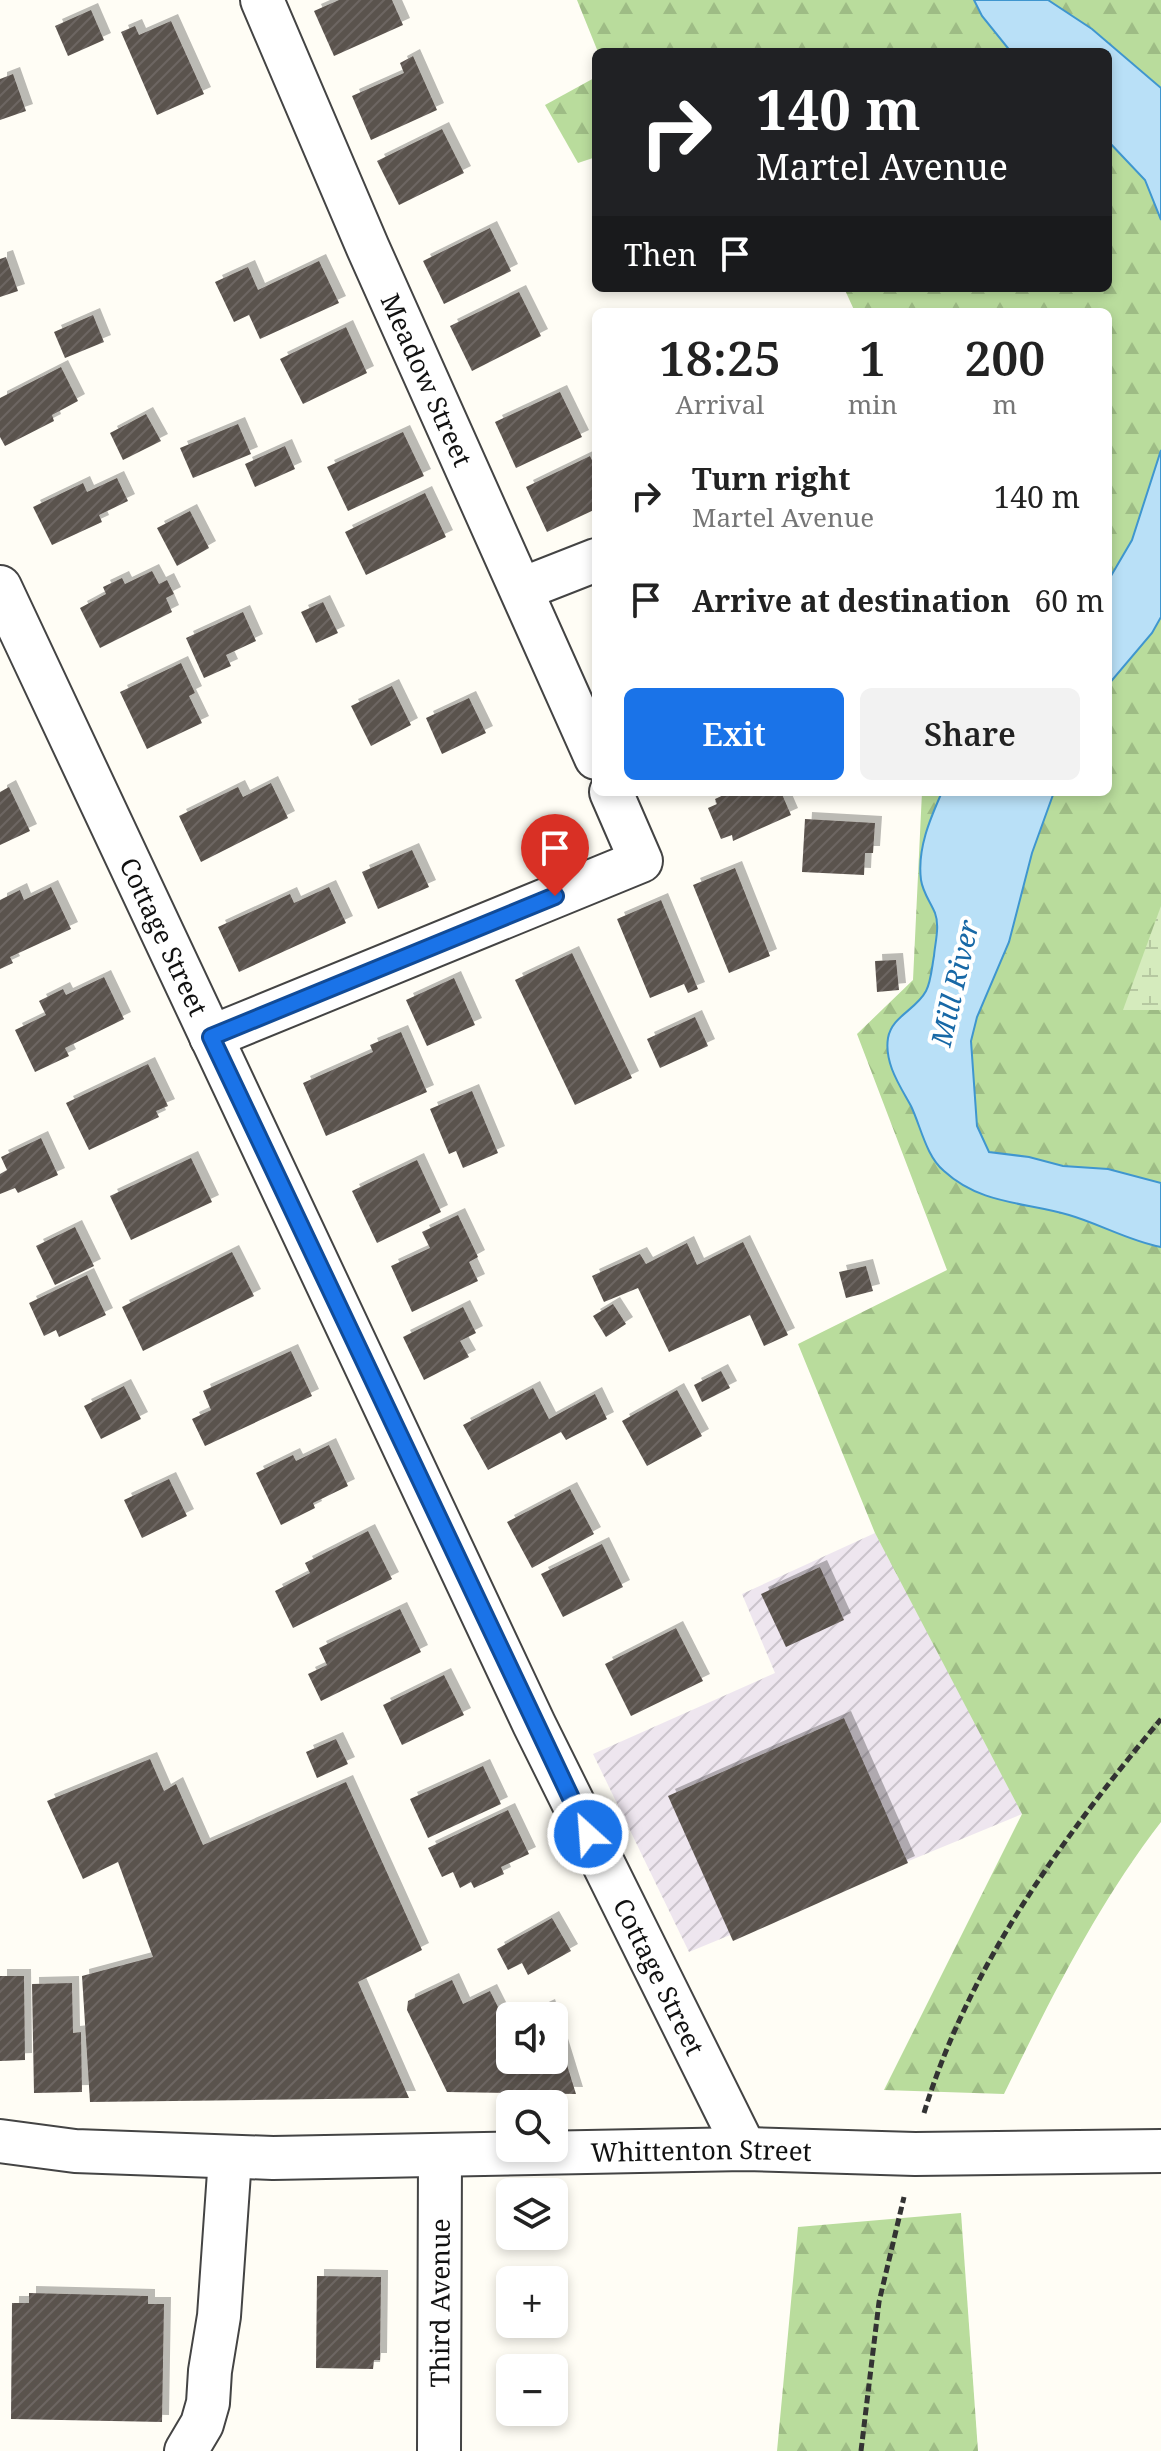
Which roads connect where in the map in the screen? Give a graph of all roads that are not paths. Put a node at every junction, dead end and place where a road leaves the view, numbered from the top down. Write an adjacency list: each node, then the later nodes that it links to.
1 (262, 0): 4 (street, Meadow Street)
2 (592, 562): 4 (street)
3 (0, 587): 7 (street, Cottage Street)
4 (522, 589): 5 (street, Meadow Street)
5 (592, 749)
6 (613, 796): 7 (street)
7 (211, 1037): 9 (street, Cottage Street)
8 (0, 2141): 12 (street, Whittenton Street)
9 (745, 2149): 10 (street, Whittenton Street); 11 (street, Whittenton Street)
10 (1161, 2151)
11 (440, 2155): 12 (street, Whittenton Street); 14 (street, Third Avenue)
12 (230, 2158): 13 (street)
13 (186, 2451)
14 (439, 2451)

